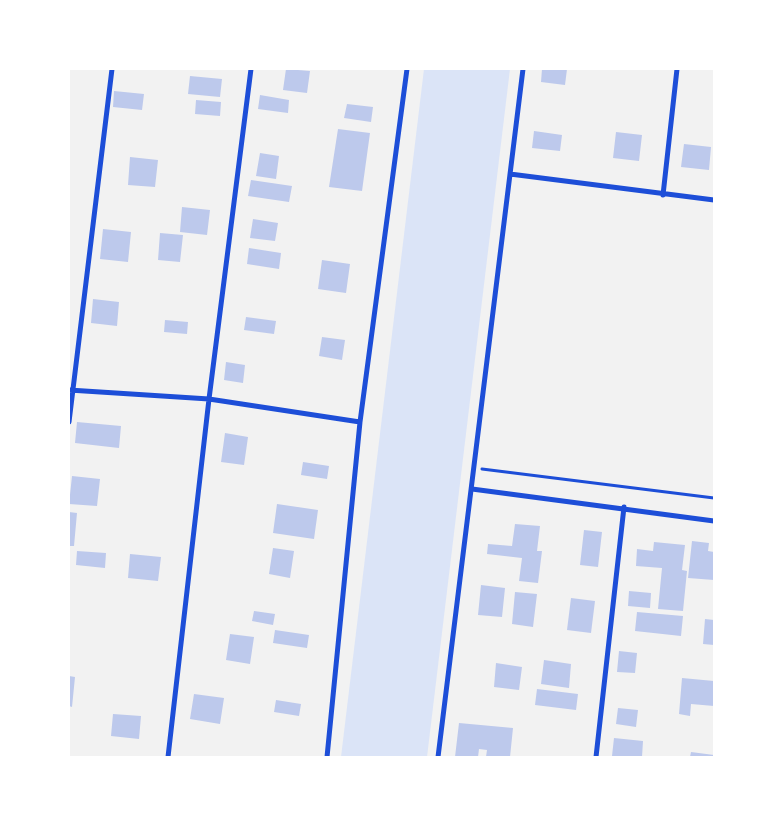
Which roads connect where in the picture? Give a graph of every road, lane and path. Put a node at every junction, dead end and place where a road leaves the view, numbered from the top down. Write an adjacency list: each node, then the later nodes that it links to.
1 (112, 69): 9 (street)
2 (251, 69): 10 (street)
3 (408, 69): 12 (street)
4 (523, 69): 6 (street)
5 (677, 69): 7 (street)
6 (510, 174): 7 (street); 13 (street)
7 (663, 195): 8 (street)
8 (714, 200)
9 (71, 390): 10 (street); 11 (street)
10 (209, 399): 12 (street); 18 (street)
11 (69, 422)
12 (360, 422): 19 (street)
13 (474, 468): 14 (street); 15 (path)
14 (472, 489): 16 (street); 20 (street)
15 (714, 498)
16 (624, 508): 17 (street); 21 (street)
17 (714, 521)
18 (168, 757)
19 (327, 757)
20 (438, 757)
21 (596, 757)

